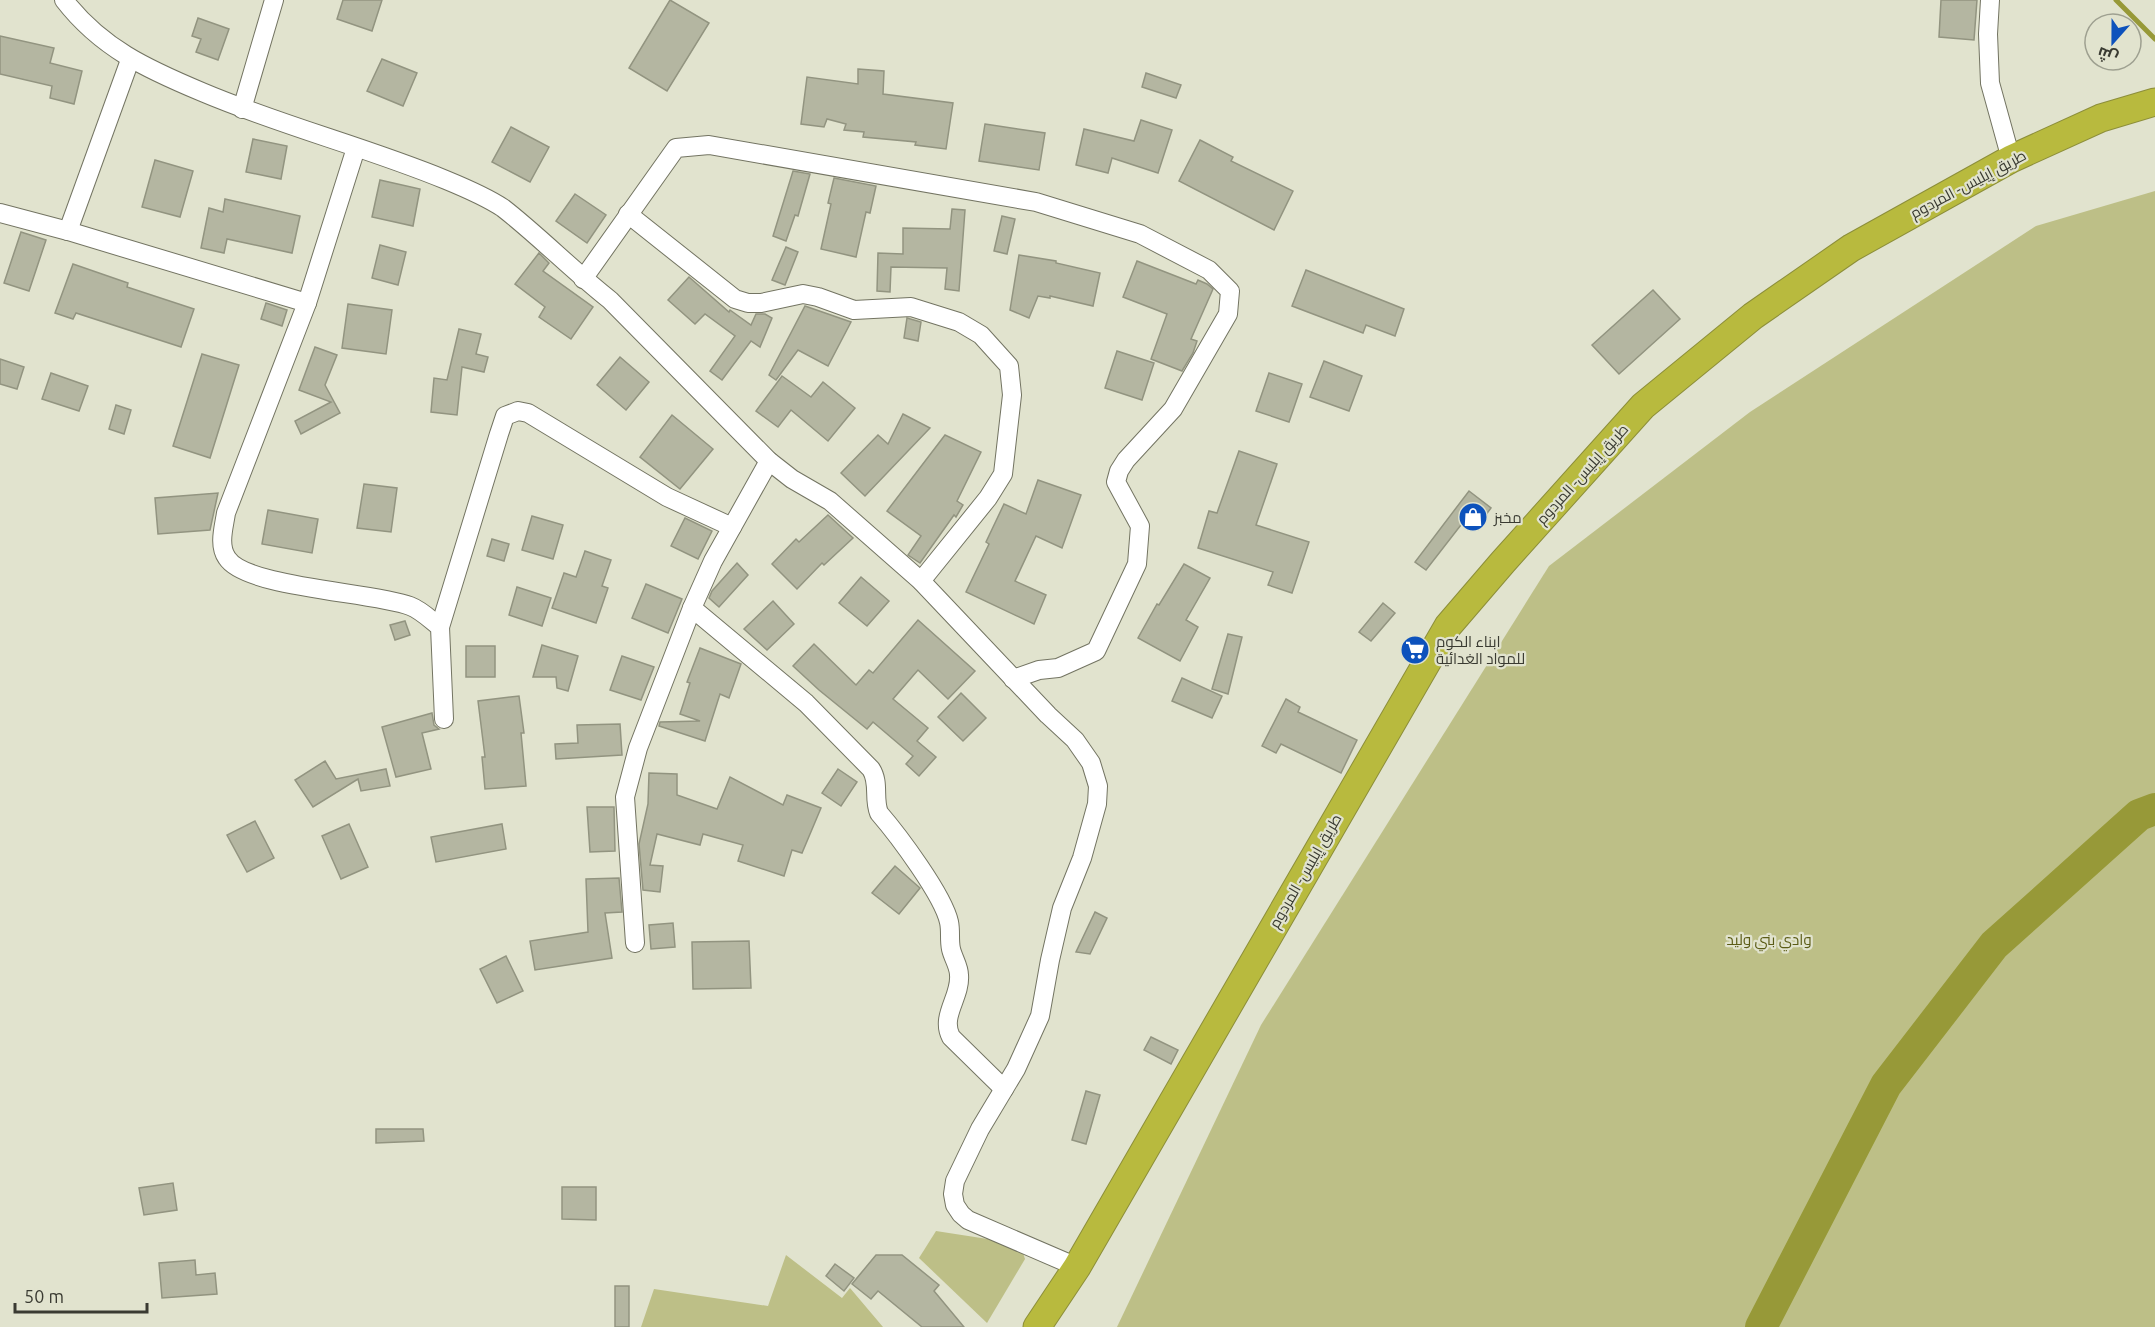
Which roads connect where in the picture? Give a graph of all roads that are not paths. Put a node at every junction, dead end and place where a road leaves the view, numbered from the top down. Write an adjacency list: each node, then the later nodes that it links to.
1 (64, 0): 4 (street)
2 (274, 0): 6 (street)
3 (1990, 0): 8 (street)
4 (130, 60): 6 (street); 11 (street)
5 (2155, 102): 8 (highway, طريق إيليس- المردوم)
6 (242, 109): 7 (street)
7 (356, 148): 12 (street); 13 (street)
8 (2011, 159): 23 (highway, طريق إيليس- المردوم)
9 (0, 213): 11 (street)
10 (628, 214): 12 (street); 16 (street); 19 (street)
11 (68, 231): 13 (street)
12 (583, 279): 14 (street)
13 (307, 303): 18 (street)
14 (769, 461): 15 (street); 16 (street)
15 (732, 527): 17 (street); 18 (street)
16 (921, 581): 19 (street)
17 (692, 609): 21 (street); 22 (street)
18 (440, 627): 20 (street)
19 (1013, 679): 22 (street)
20 (444, 719)
21 (635, 943)
22 (1004, 1089): 23 (street)
23 (1077, 1266): 24 (highway, طريق إيليس- المردوم)
24 (1037, 1327)

